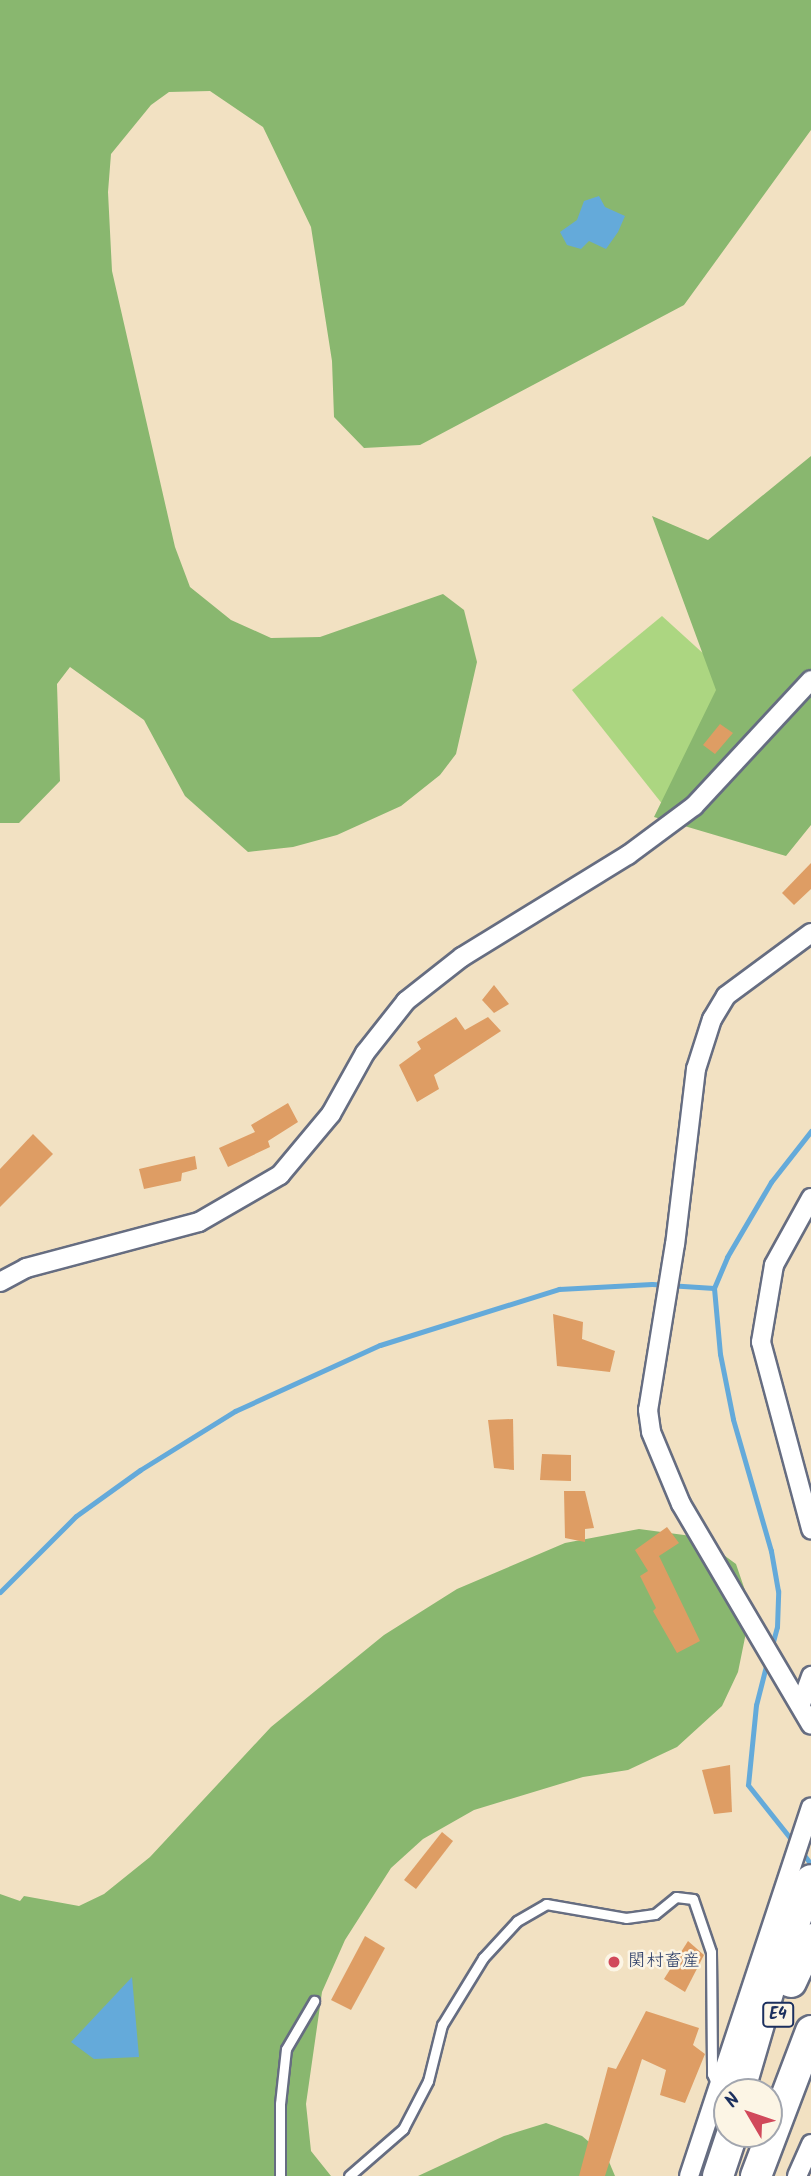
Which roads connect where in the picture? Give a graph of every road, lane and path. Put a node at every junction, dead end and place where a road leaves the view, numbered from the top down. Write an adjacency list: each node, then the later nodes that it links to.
1 (811, 680): 4 (street)
2 (811, 933): 7 (street)
3 (811, 1198): 5 (street)
4 (0, 1282)
5 (811, 1529)
6 (811, 1676): 7 (street)
7 (801, 1704): 8 (street)
8 (811, 1726)
9 (808, 1822): 10 (street)
10 (801, 1869): 15 (highway)
11 (811, 1939): 16 (highway, E4)
12 (314, 2001): 20 (lane)
13 (811, 2031): 24 (highway, E4)
14 (718, 2078): 21 (lane)
15 (738, 2078)
16 (740, 2078)
17 (713, 2130): 22 (street)
18 (811, 2144): 25 (street)
19 (725, 2148): 23 (highway)
20 (280, 2176)
21 (349, 2176)
22 (689, 2176)
23 (717, 2176)
24 (756, 2176)
25 (797, 2176)

